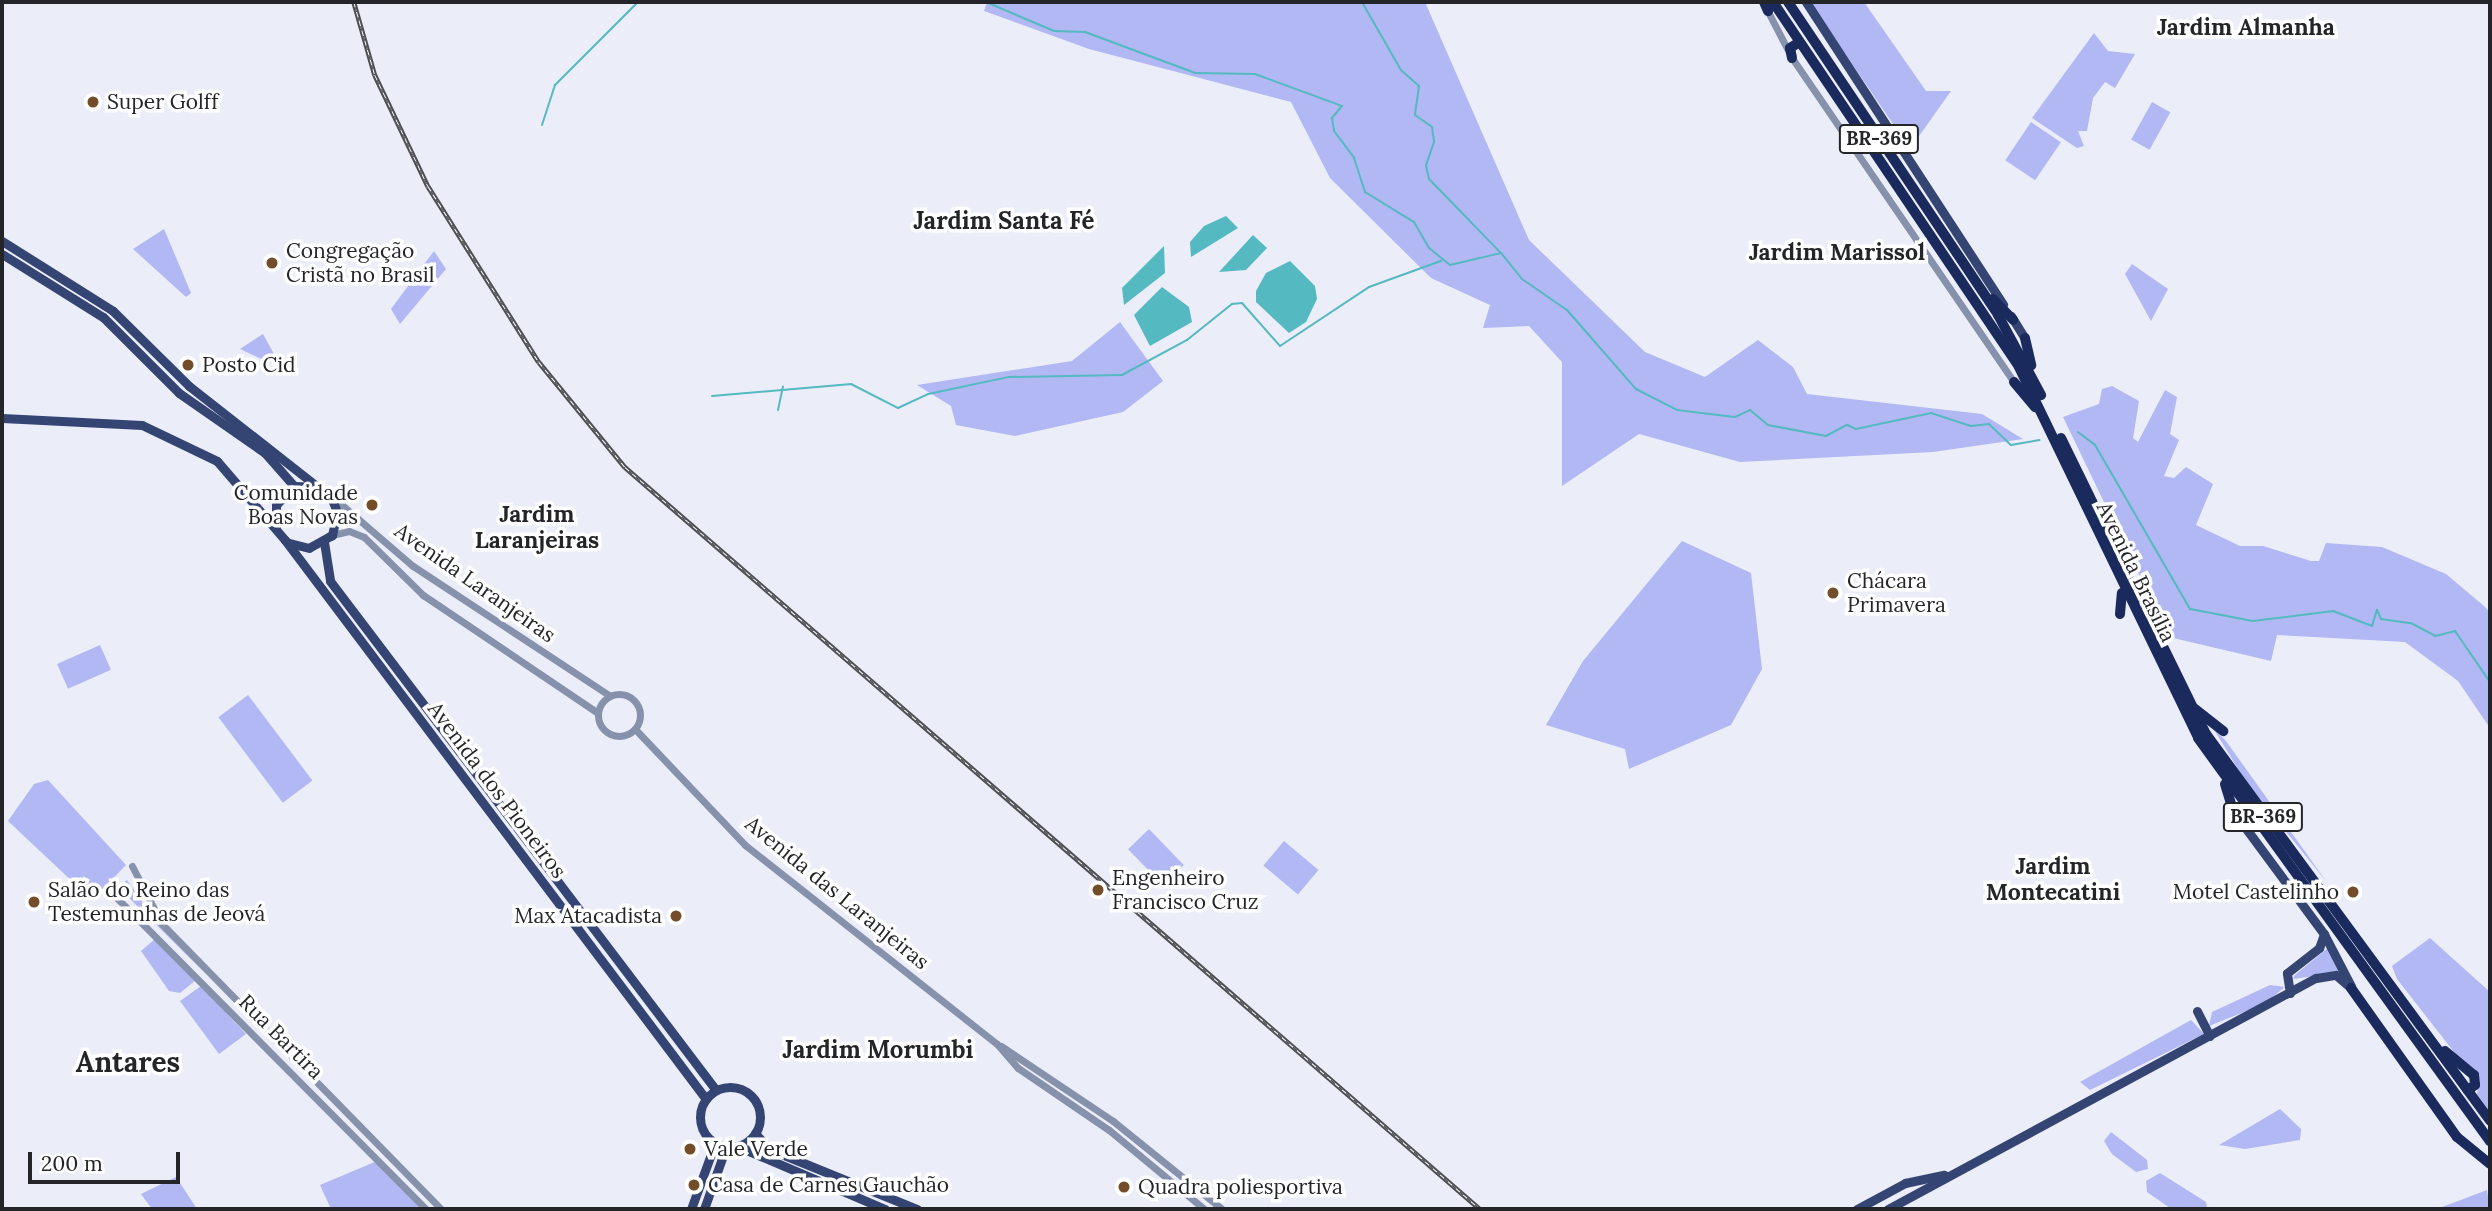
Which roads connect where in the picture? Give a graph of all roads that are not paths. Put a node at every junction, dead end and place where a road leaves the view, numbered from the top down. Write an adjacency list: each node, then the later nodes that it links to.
1 (1788, 2): 7 (highway, Avenida Brasília / BR-369)
2 (1806, 2): 12 (main road)
3 (1767, 4): 4 (highway, Avenida Brasília / BR-369); 5 (street)
4 (1798, 43): 5 (highway); 7 (highway); 8 (highway, Avenida Brasília / BR-369)
5 (1792, 58): 6 (street)
6 (1811, 82): 8 (highway); 15 (street)
7 (1843, 86): 11 (highway, Avenida Brasília / BR-369)
8 (1843, 108): 17 (highway, Avenida Brasília / BR-369)
9 (2, 242): 19 (main road, Avenida Laranjeiras)
10 (2, 254): 18 (main road)
11 (1971, 276): 12 (highway); 14 (highway, Avenida Brasília / BR-369)
12 (2013, 320): 13 (main road)
13 (2025, 338): 14 (highway)
14 (2035, 381): 29 (highway, Avenida Brasília / BR-369)
15 (2014, 382): 17 (highway)
16 (2, 418): 21 (main road, Avenida dos Pioneiros)
17 (2046, 420): 24 (highway, Avenida Brasília / BR-369)
18 (294, 486): 19 (main road); 20 (main road)
19 (322, 489): 23 (main road); 28 (street, Avenida Laranjeiras)
20 (276, 505): 21 (main road); 22 (main road)
21 (256, 506): 22 (main road, Avenida dos Pioneiros)
22 (282, 537): 23 (main road); 46 (main road, Avenida dos Pioneiros)
23 (328, 539): 30 (street, Avenida Laranjeiras); 44 (main road, Avenida dos Pioneiros)
24 (2116, 573): 25 (highway); 27 (highway, Avenida Brasília / BR-369)
25 (2120, 614)
26 (2127, 627): 27 (highway)
27 (2151, 648): 33 (highway, Avenida Brasília / BR-369)
28 (610, 696): 30 (street); 31 (street)
29 (2189, 705): 32 (highway); 45 (highway, Avenida Brasília / BR-369)
30 (598, 713): 31 (street)
31 (635, 729): 42 (street, Avenida das Laranjeiras)
32 (2223, 731)
33 (2217, 766): 34 (highway); 43 (highway, Avenida Brasília / BR-369)
34 (2232, 811): 37 (main road)
35 (132, 866): 56 (street, Rua Bartira)
36 (109, 890): 55 (street, Rua Bartira)
37 (2324, 934): 38 (main road); 39 (main road)
38 (2351, 988): 39 (main road); 53 (highway)
39 (2290, 992): 41 (main road)
40 (2197, 1011): 41 (main road)
41 (2210, 1036): 54 (main road)
42 (997, 1044): 61 (street, Avenida das Laranjeiras); 62 (street, Avenida das Laranjeiras)
43 (2436, 1068): 45 (highway); 49 (highway, Avenida Brasília / BR-369)
44 (716, 1090): 46 (main road); 48 (main road)
45 (2468, 1090): 47 (highway)
46 (706, 1099): 50 (main road)
47 (2490, 1121)
48 (755, 1133): 51 (main road); 60 (main road)
49 (2490, 1142)
50 (715, 1143): 52 (main road); 57 (main road)
51 (737, 1146): 52 (main road); 59 (main road)
52 (726, 1147): 58 (main road)
53 (2490, 1164)
54 (1952, 1173): 63 (main road); 64 (main road)
55 (426, 1209)
56 (441, 1209)
57 (691, 1209)
58 (704, 1209)
59 (884, 1209)
60 (917, 1209)
61 (1203, 1209)
62 (1222, 1209)
63 (1857, 1209)
64 (1888, 1209)

